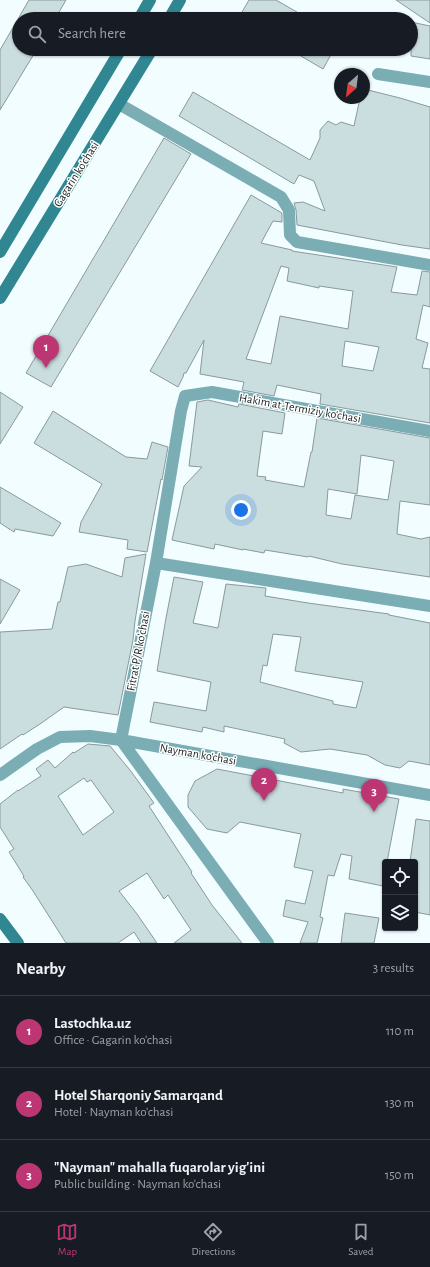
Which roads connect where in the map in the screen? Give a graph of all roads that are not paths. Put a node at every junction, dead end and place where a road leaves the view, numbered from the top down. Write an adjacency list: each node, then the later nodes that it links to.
1 (150, 0): 3 (main road)
2 (180, 0): 4 (main road)
3 (143, 12)
4 (173, 12)
5 (117, 56): 10 (main road, Gagarin ko'chasi)
6 (148, 56): 9 (main road, Gagarin ko'chasi)
7 (378, 74): 8 (street)
8 (430, 82)
9 (119, 104): 11 (street); 12 (main road, Gagarin ko'chasi)
10 (0, 252)
11 (430, 265)
12 (0, 298)
13 (181, 411): 14 (street, Hakim at-Termiziy ko'chasi); 15 (street, Fitrat P/R ko'chasi)
14 (430, 431)
15 (156, 563): 16 (street); 17 (street, Fitrat P/R ko'chasi)
16 (430, 606)
17 (121, 740): 18 (street, Nayman ko'chasi); 19 (street, Nayman ko'chasi); 22 (street)
18 (0, 775)
19 (430, 795)
20 (0, 919): 21 (main road)
21 (18, 943)
22 (268, 943)

